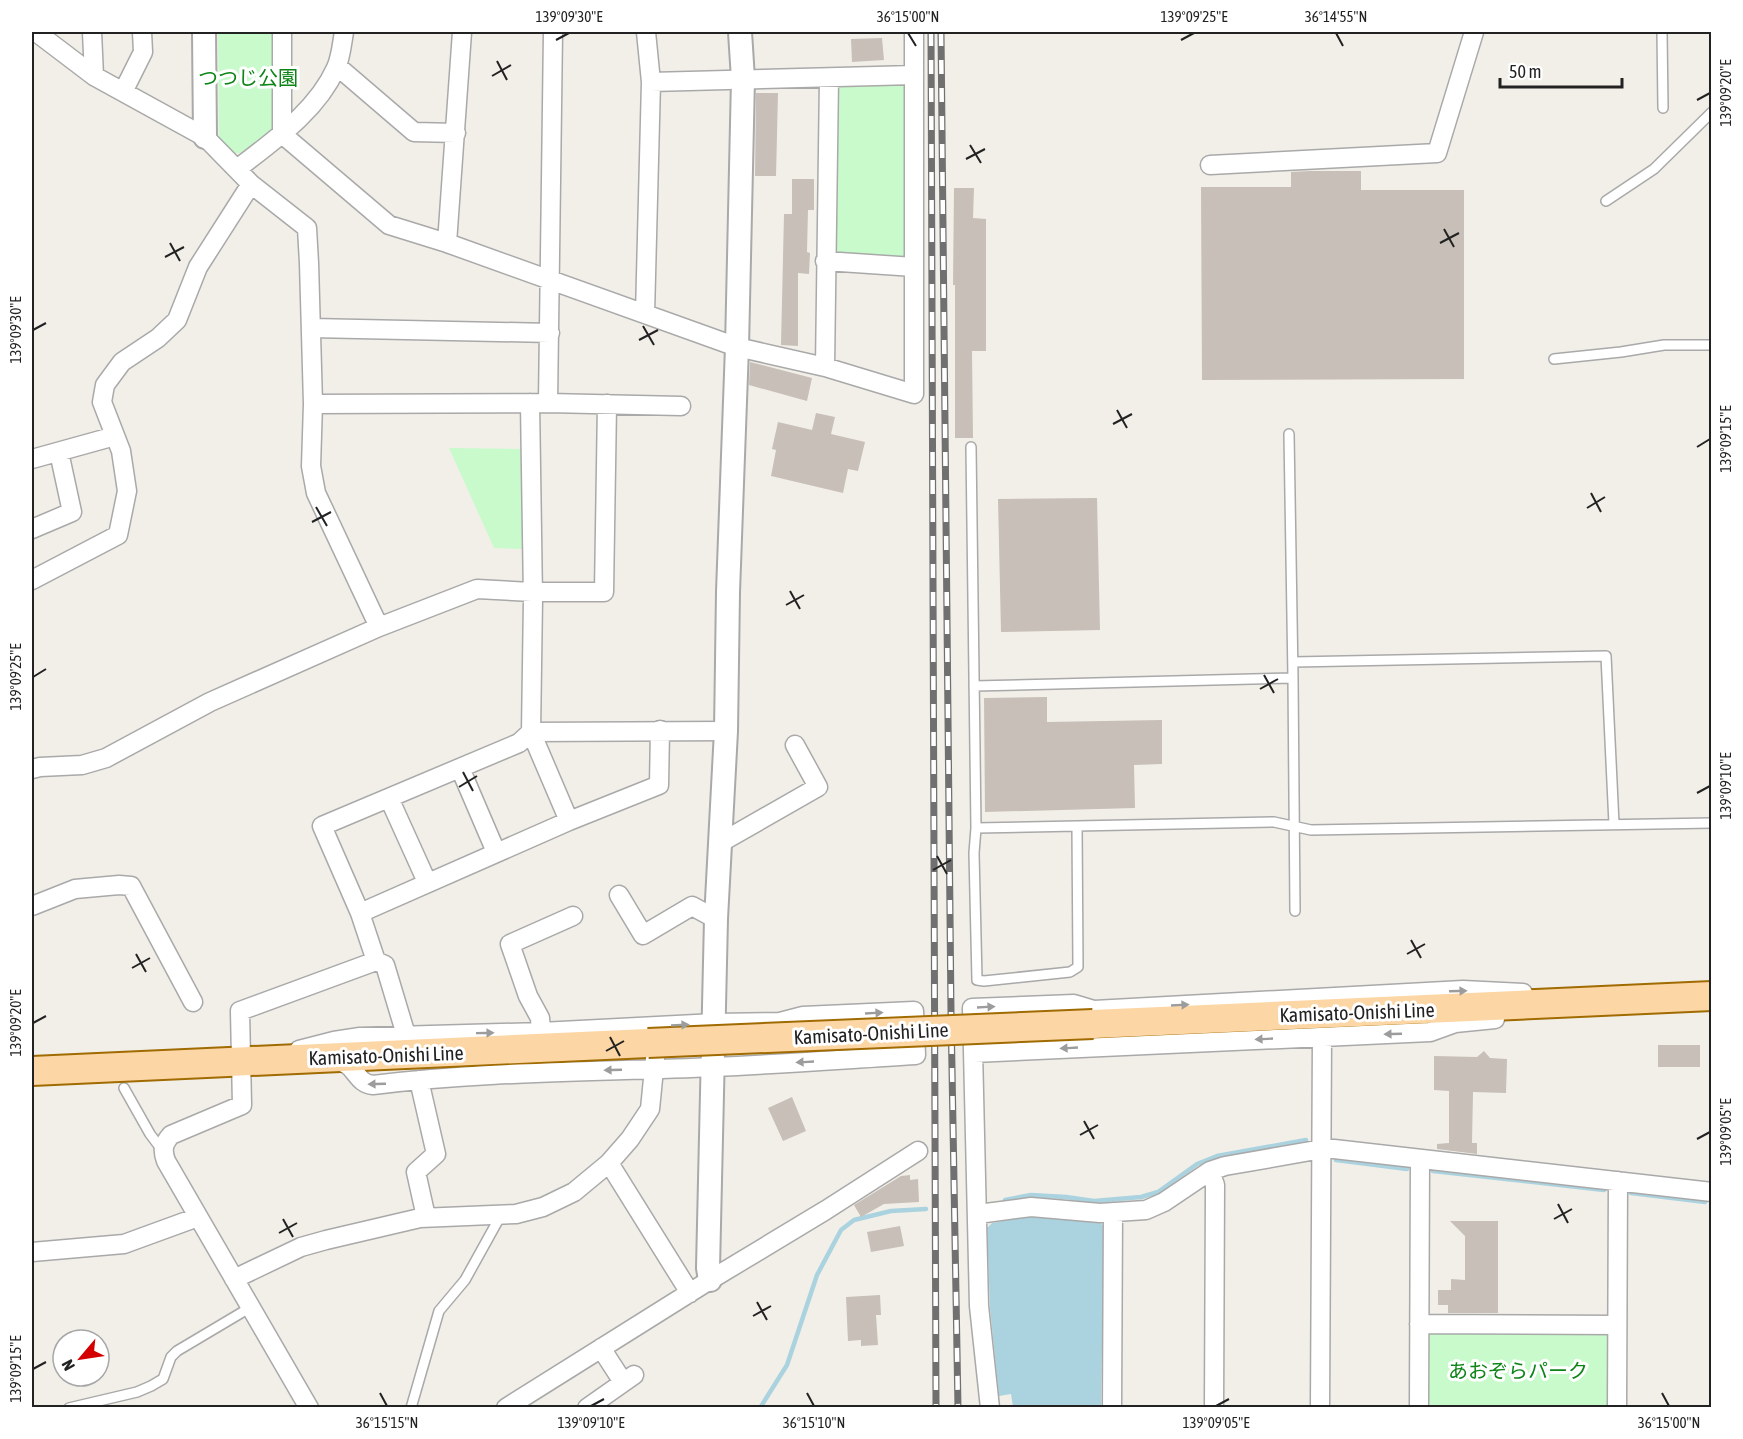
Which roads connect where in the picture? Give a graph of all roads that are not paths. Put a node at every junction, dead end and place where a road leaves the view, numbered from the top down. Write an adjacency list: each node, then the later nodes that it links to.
1 (36, 32): 16 (street)
2 (92, 32): 16 (street)
3 (142, 32): 20 (street)
4 (204, 32): 25 (street)
5 (282, 32): 23 (street)
6 (344, 32): 14 (street)
7 (462, 32): 24 (street)
8 (553, 32): 33 (street)
9 (646, 32): 19 (street)
10 (740, 32): 18 (street)
11 (914, 32): 15 (street)
12 (1474, 32): 26 (street)
13 (1662, 32): 21 (lane)
14 (337, 66): 23 (street); 24 (street)
15 (914, 75): 17 (street); 32 (street)
16 (94, 76): 20 (street)
17 (829, 78): 18 (street); 31 (street)
18 (743, 79): 19 (street); 38 (street)
19 (651, 82): 34 (street)
20 (123, 92): 25 (street)
21 (1663, 108)
22 (1712, 112): 29 (lane)
23 (282, 134): 27 (street); 30 (street)
24 (456, 134): 30 (street)
25 (205, 137): 27 (street)
26 (1210, 165)
27 (237, 169): 28 (street)
28 (251, 184): 35 (street); 47 (street)
29 (1606, 201)
30 (447, 243): 33 (street)
31 (825, 261): 32 (street); 40 (street)
32 (914, 267): 40 (street)
33 (550, 281): 34 (street); 36 (street)
34 (645, 314): 38 (street)
35 (312, 328): 36 (street); 43 (street)
36 (549, 333): 42 (street)
37 (1712, 345): 39 (lane)
38 (737, 347): 40 (street); 59 (street)
39 (1554, 359)
40 (825, 367)
41 (530, 403): 42 (street); 43 (street); 53 (street)
42 (548, 403): 44 (street)
43 (313, 404): 54 (street)
44 (607, 405): 45 (street); 53 (street)
45 (681, 406)
46 (1289, 434): 55 (lane)
47 (115, 436): 49 (street); 52 (street)
48 (970, 447): 57 (lane)
49 (59, 452): 50 (street); 51 (street)
50 (32, 459)
51 (32, 529)
52 (32, 580)
53 (532, 592): 54 (street); 60 (street)
54 (379, 627): 63 (street)
55 (1293, 662): 56 (lane); 67 (lane)
56 (1293, 678): 57 (lane); 69 (lane)
57 (974, 686): 70 (lane)
58 (660, 730): 59 (street); 60 (street); 65 (street)
59 (726, 731): 71 (street)
60 (531, 732): 62 (street); 65 (street)
61 (795, 745): 71 (street)
62 (460, 768): 64 (street); 72 (street)
63 (32, 770)
64 (389, 798): 73 (street); 77 (street)
65 (570, 821): 72 (street)
66 (1712, 823): 67 (lane)
67 (1614, 824): 69 (lane)
68 (1077, 826): 69 (lane); 70 (lane); 70 (lane)
69 (1295, 827): 76 (lane)
70 (976, 828)
71 (720, 843): 79 (street)
72 (496, 852): 73 (street)
73 (427, 882): 77 (street)
74 (619, 895): 79 (street)
75 (32, 906): 82 (street)
76 (1295, 911)
77 (360, 913): 80 (street)
78 (573, 916): 85 (street)
79 (716, 919): 84 (street)
80 (376, 961): 86 (street); 91 (street)
81 (1712, 996): 83 (main road, Kamisato-Onishi Line)
82 (193, 1002)
83 (1551, 1004): 87 (street, one-way to 87); 88 (main road, Kamisato-Onishi Line, bridge); 89 (street, one-way to 83)
84 (715, 1023): 88 (street, one-way to 84); 92 (street); 92 (street, one-way to 92)
85 (541, 1032): 86 (street, one-way to 85); 88 (street)
86 (406, 1035): 91 (street)
87 (1322, 1037): 89 (street, one-way to 89); 96 (street)
88 (653, 1046): 90 (main road, Kamisato-Onishi Line); 92 (street); 94 (street, one-way to 94); 100 (street)
89 (974, 1053): 106 (street)
90 (334, 1057): 91 (main road, Kamisato-Onishi Line); 94 (street, one-way to 90)
91 (251, 1061): 93 (main road, Kamisato-Onishi Line); 97 (street)
92 (714, 1067): 111 (street)
93 (32, 1071)
94 (419, 1080): 108 (street)
95 (124, 1088): 97 (lane)
96 (1322, 1149): 99 (street); 101 (street); 125 (street)
97 (163, 1151): 107 (street)
98 (918, 1151): 111 (street)
99 (1420, 1159): 102 (street); 114 (street)
100 (609, 1163): 105 (street); 112 (street)
101 (1210, 1171): 104 (street); 124 (street)
102 (1618, 1181): 103 (street); 115 (street)
103 (1712, 1192)
104 (1113, 1212): 106 (street); 123 (street)
105 (501, 1215): 108 (street); 119 (lane)
106 (978, 1215): 122 (street)
107 (198, 1216): 109 (street); 110 (street)
108 (426, 1217): 110 (street)
109 (32, 1252)
110 (234, 1280): 113 (street)
111 (710, 1280): 112 (street)
112 (690, 1293): 116 (street)
113 (251, 1307): 117 (lane); 118 (street)
114 (1419, 1324): 115 (street); 126 (street)
115 (1617, 1325): 127 (street)
116 (601, 1348): 120 (street); 121 (street)
117 (69, 1407)
118 (309, 1407)
119 (411, 1407)
120 (506, 1407)
121 (587, 1407)
122 (990, 1407)
123 (1112, 1407)
124 (1214, 1407)
125 (1320, 1407)
126 (1419, 1407)
127 (1617, 1407)

